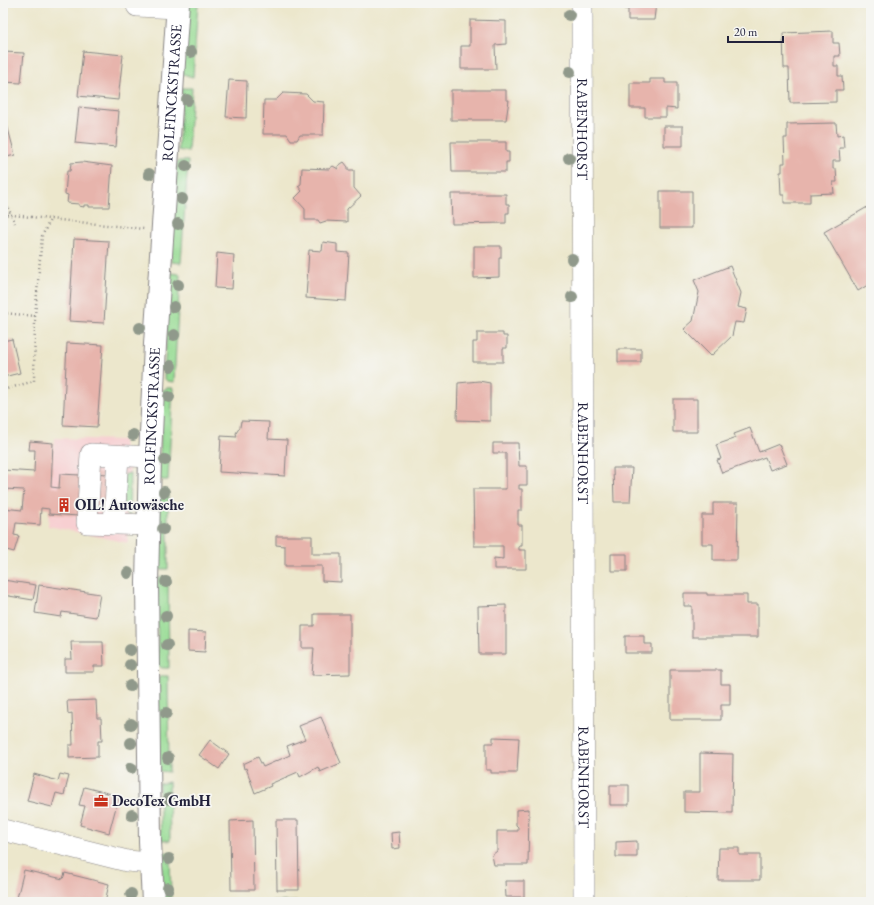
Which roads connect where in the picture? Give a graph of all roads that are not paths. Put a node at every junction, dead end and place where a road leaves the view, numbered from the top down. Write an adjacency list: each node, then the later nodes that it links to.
1 (138, 3): 3 (street)
2 (582, 3): 11 (street, RABENHORST)
3 (178, 6): 5 (main road, ROLFINCKSTRASSE)
4 (111, 455): 5 (street); 6 (street); 6 (street)
5 (150, 457): 7 (main road, ROLFINCKSTRASSE)
6 (108, 524): 7 (street)
7 (148, 525): 9 (main road, ROLFINCKSTRASSE)
8 (3, 830): 9 (street)
9 (150, 863): 10 (main road, ROLFINCKSTRASSE)
10 (153, 902)
11 (584, 902)

